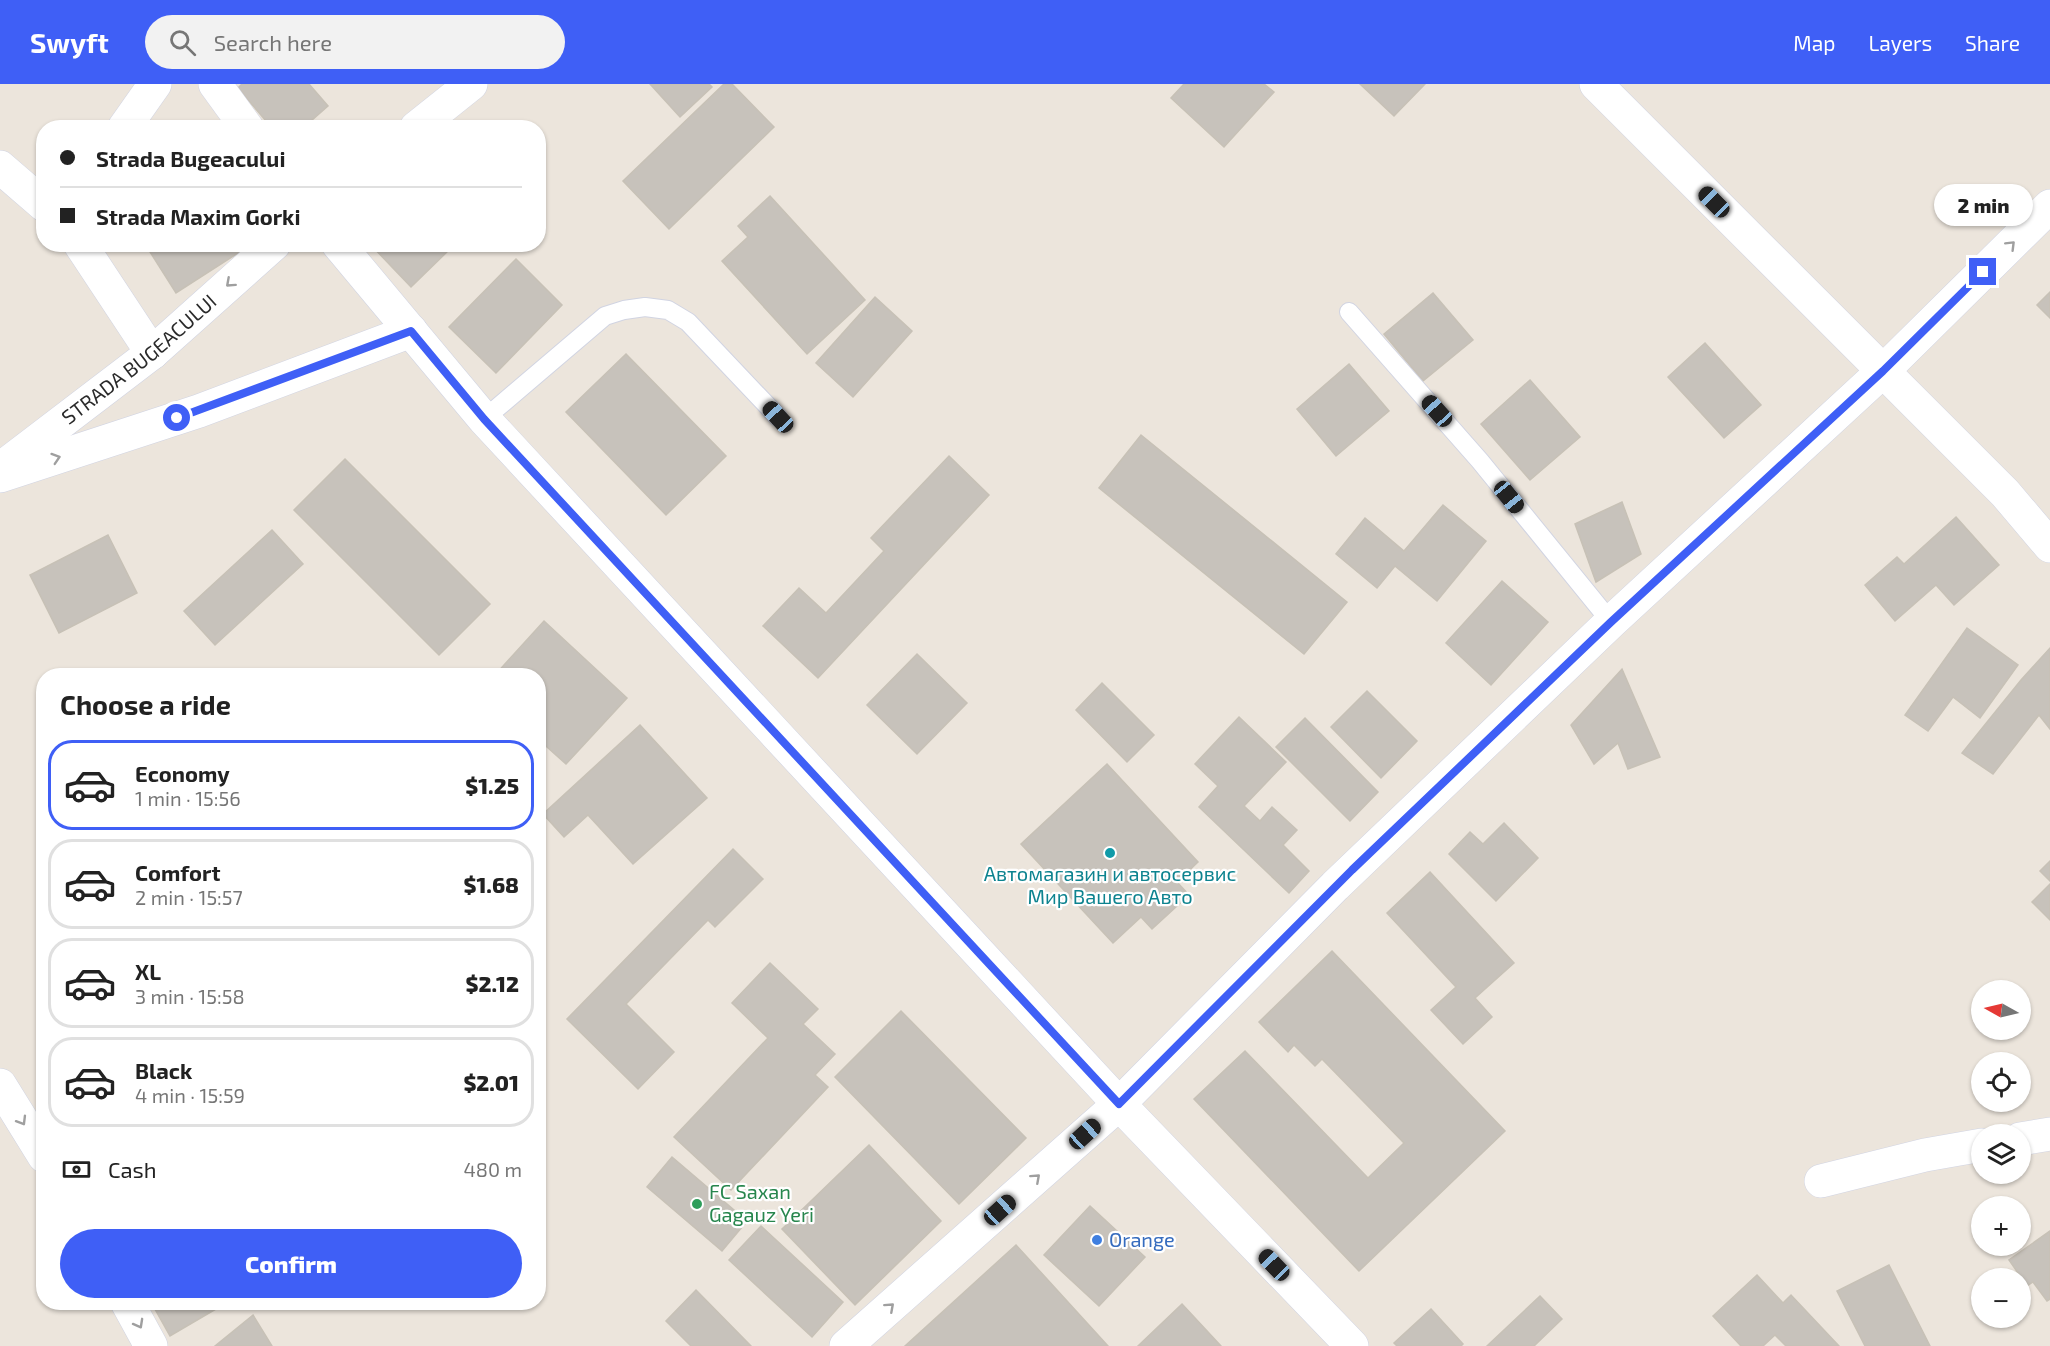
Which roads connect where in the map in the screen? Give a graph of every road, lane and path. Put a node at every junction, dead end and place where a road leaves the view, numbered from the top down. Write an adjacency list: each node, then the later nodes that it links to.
1 (155, 84): 5 (street)
2 (215, 84): 6 (street)
3 (471, 84): 7 (street)
4 (1596, 84): 17 (street)
5 (130, 120)
6 (241, 120)
7 (426, 120)
8 (0, 167): 9 (street)
9 (36, 198)
10 (2050, 206): 17 (street, one-way to 10)
11 (85, 252): 16 (street)
12 (265, 252): 16 (street, STRADA BUGEACULUI, one-way to 16)
13 (345, 252): 15 (street)
14 (1349, 312): 23 (lane)
15 (411, 331): 19 (street); 21 (street, STRADA BUGEACULUI, one-way to 15)
16 (152, 353): 20 (street, STRADA BUGEACULUI)
17 (1883, 371): 22 (street); 23 (street)
18 (778, 417): 19 (lane)
19 (484, 419): 25 (street)
20 (0, 469)
21 (0, 476)
22 (2050, 546)
23 (1611, 622): 25 (street)
24 (0, 1085): 28 (street, one-way to 28)
25 (1119, 1104): 33 (street, one-way to 25); 34 (street)
26 (2050, 1134): 27 (street)
27 (2031, 1137)
28 (36, 1143)
29 (1971, 1147): 30 (street)
30 (1821, 1181)
31 (131, 1310): 32 (street, one-way to 32)
32 (151, 1346)
33 (846, 1346)
34 (1352, 1346)

